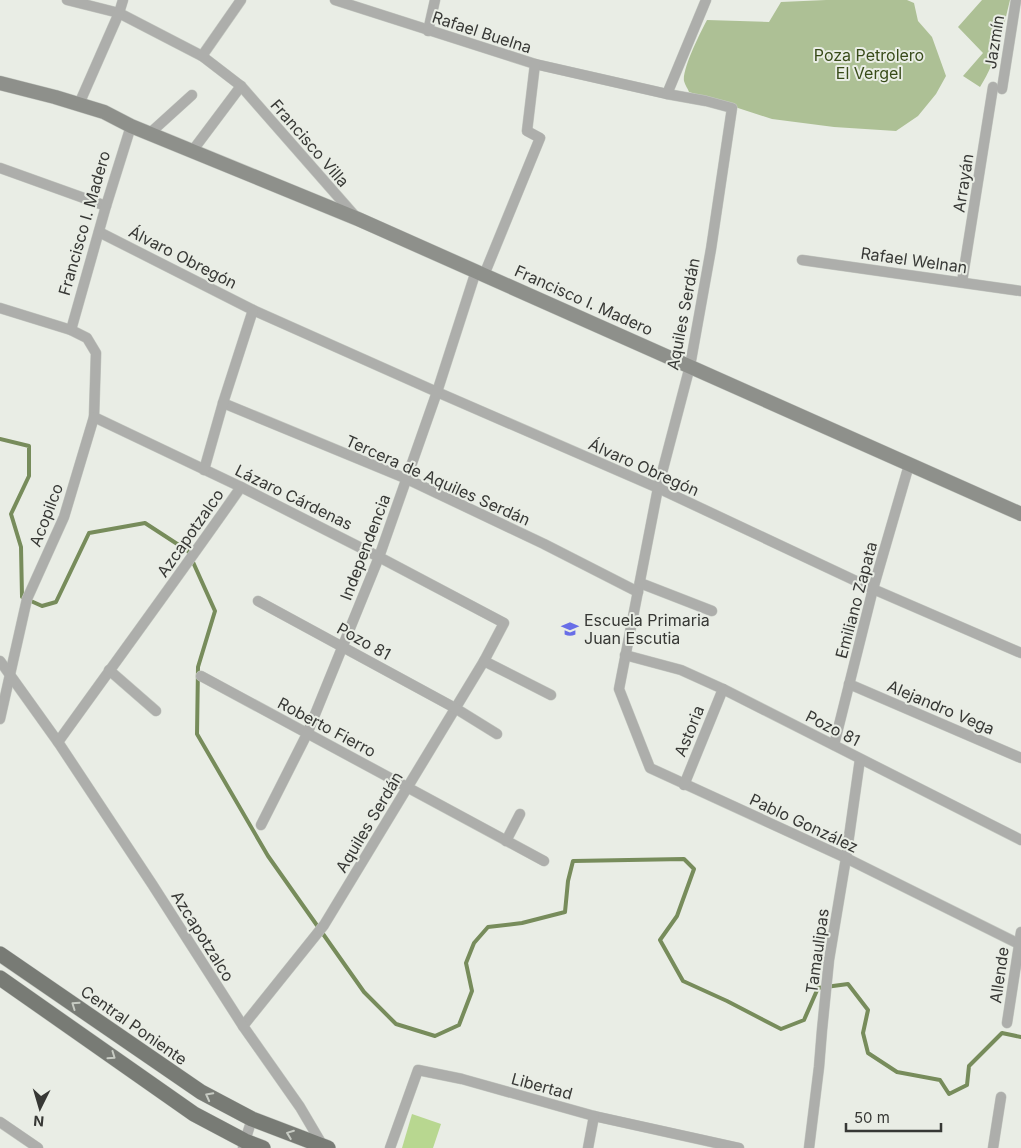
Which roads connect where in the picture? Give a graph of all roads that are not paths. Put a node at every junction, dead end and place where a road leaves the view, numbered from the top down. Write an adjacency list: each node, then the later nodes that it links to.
1 (67, 0): 8 (street, Francisco Villa)
2 (123, 0): 8 (street)
3 (241, 0): 10 (street)
4 (336, 0): 9 (street, Rafael Buelna)
5 (435, 0): 9 (street)
6 (706, 0): 15 (street)
7 (1016, 0): 14 (street, Jazmín)
8 (119, 13): 10 (street, Francisco Villa); 17 (street)
9 (428, 31): 11 (street, Rafael Buelna)
10 (202, 56): 13 (street, Francisco Villa)
11 (535, 64): 15 (street, Rafael Buelna); 26 (street, Independencia)
12 (0, 83): 17 (street, Francisco I. Madero)
13 (241, 86): 20 (street); 23 (street, Francisco Villa)
14 (997, 88): 27 (street, Arrayán)
15 (668, 94): 32 (street, Aquiles Serdán)
16 (192, 95): 19 (street)
17 (79, 104): 18 (street, Francisco I. Madero)
18 (131, 126): 19 (street, Francisco I. Madero); 22 (street, Francisco I. Madero)
19 (149, 134): 20 (street, Francisco I. Madero)
20 (193, 150): 23 (street, Francisco I. Madero)
21 (0, 168): 22 (street)
22 (106, 206): 24 (street, Francisco I. Madero)
23 (358, 219): 26 (street, Francisco I. Madero)
24 (99, 232): 30 (street, Álvaro Obregón); 31 (street, Francisco I. Madero)
25 (802, 260): 27 (street, Rafael Welnan)
26 (480, 273): 32 (street, Francisco I. Madero); 33 (street, Independencia)
27 (962, 282): 28 (street, Rafael Welnan)
28 (1021, 291)
29 (1, 310): 31 (street, Acopilco)
30 (253, 310): 33 (street, Álvaro Obregón); 34 (street)
31 (71, 330): 35 (street, Acopilco)
32 (690, 366): 36 (street, Francisco I. Madero); 40 (street, Aquiles Serdán)
33 (437, 392): 38 (street, Independencia); 40 (street, Álvaro Obregón)
34 (223, 403): 37 (street); 38 (street, Tercera de Aquiles Serdán)
35 (94, 417): 37 (street, Lázaro Cárdenas); 54 (street, Acopilco)
36 (909, 464): 41 (street, Francisco I. Madero); 44 (street, Emiliano Zapata)
37 (204, 470): 39 (street, Lázaro Cárdenas)
38 (406, 479): 42 (street, Independencia); 43 (street, Tercera de Aquiles Serdán)
39 (241, 487): 42 (street, Lázaro Cárdenas); 53 (street, Azcapotzalco)
40 (658, 488): 43 (street, Aquiles Serdán); 44 (street, Álvaro Obregón)
41 (1021, 514)
42 (379, 557): 47 (street, Lázaro Cárdenas); 48 (street, Independencia)
43 (639, 587): 46 (street, Tercera de Aquiles Serdán); 50 (street, Aquiles Serdán)
44 (873, 589): 49 (street, Álvaro Obregón); 56 (street, Emiliano Zapata)
45 (258, 601): 48 (street, Pozo 81)
46 (712, 611)
47 (504, 623): 52 (street, Aquiles Serdán)
48 (343, 646): 60 (street, Pozo 81); 63 (street, Independencia)
49 (1021, 653)
50 (625, 655): 57 (street, Aquiles Serdán); 58 (street, Pozo 81)
51 (0, 661): 54 (street, Azcapotzalco)
52 (484, 661): 59 (street); 60 (street, Aquiles Serdán)
53 (109, 670): 61 (street); 65 (street, Azcapotzalco)
54 (10, 676): 62 (street, Acopilco); 65 (street, Azcapotzalco)
55 (201, 676): 63 (street, Roberto Fierro)
56 (849, 684): 66 (street, Emiliano Zapata); 67 (street, Alejandro Vega)
57 (619, 689): 69 (street, Pablo González)
58 (722, 689): 66 (street, Pozo 81); 69 (street, Astoria)
59 (551, 695)
60 (454, 708): 64 (street, Pozo 81); 70 (street, Aquiles Serdán)
61 (156, 711)
62 (0, 719)
63 (307, 734): 70 (street, Roberto Fierro); 72 (street, Independencia)
64 (497, 734)
65 (58, 742): 82 (street, Azcapotzalco)
66 (834, 745): 68 (street, Pozo 81)
67 (1021, 758)
68 (860, 759): 73 (street, Pozo 81); 75 (street, Tamaulipas)
69 (684, 785): 75 (street, Pablo González)
70 (408, 787): 74 (street, Roberto Fierro); 82 (street, Aquiles Serdán)
71 (520, 814): 74 (street)
72 (261, 824)
73 (1021, 840)
74 (506, 841): 76 (street, Roberto Fierro)
75 (846, 858): 78 (street, Pablo González); 94 (street, Tamaulipas)
76 (544, 861)
77 (1021, 932): 78 (street, Allende)
78 (1020, 944): 81 (street, Allende)
79 (0, 954): 85 (main road, Central Poniente, one-way to 79)
80 (0, 978): 87 (main road, one-way to 87)
81 (1007, 1023)
82 (243, 1026): 88 (street, Azcapotzalco)
83 (1000, 1097): 95 (street)
84 (594, 1116): 91 (street, Libertad); 92 (street); 93 (street, Libertad)
85 (252, 1119): 87 (street); 88 (main road, Central Poniente, one-way to 85)
86 (0, 1122): 89 (street)
87 (244, 1145): 90 (main road)
88 (325, 1147)
89 (38, 1148)
90 (263, 1148)
91 (390, 1148)
92 (588, 1148)
93 (739, 1148)
94 (810, 1148)
95 (993, 1148)

